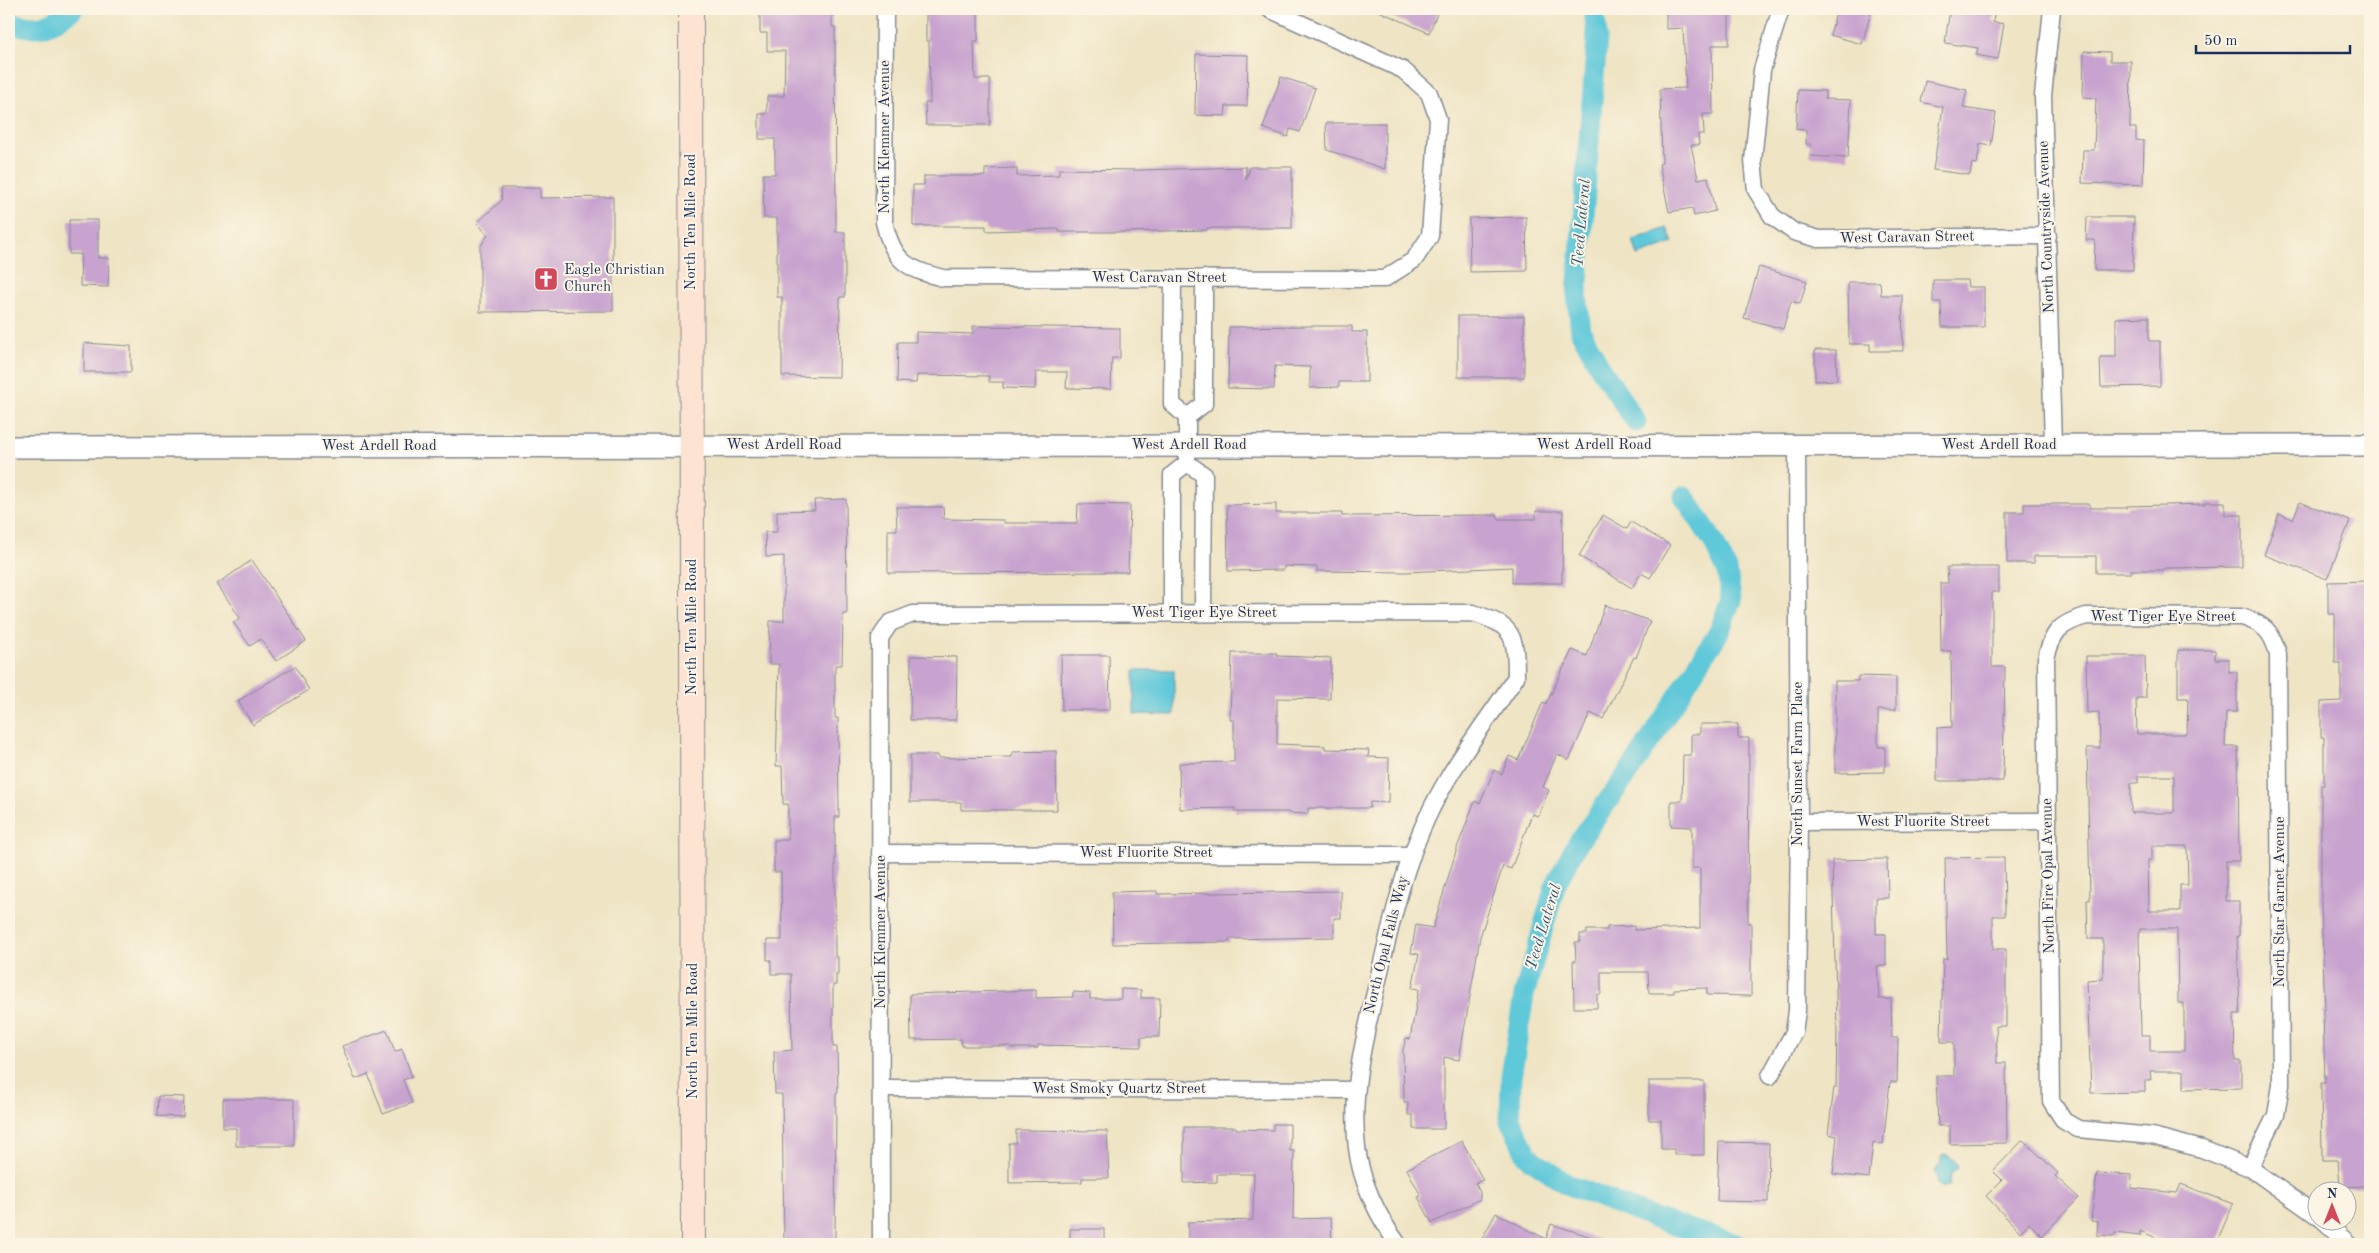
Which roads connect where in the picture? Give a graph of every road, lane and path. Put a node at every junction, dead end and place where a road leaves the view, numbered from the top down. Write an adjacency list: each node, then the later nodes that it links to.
1 (691, 9): 14 (main road, North Ten Mile Road)
2 (886, 9): 7 (street, North Klemmer Avenue)
3 (1270, 9): 9 (street, West Caravan Street)
4 (1781, 9): 6 (street, West Caravan Street)
5 (2052, 9): 6 (street, North Countryside Avenue)
6 (2048, 236): 12 (street, North Countryside Avenue)
7 (902, 262): 8 (street, West Caravan Street)
8 (1173, 278): 9 (street, West Caravan Street); 10 (street)
9 (1204, 278): 10 (street)
10 (1187, 417): 16 (street)
11 (1797, 445): 12 (street, West Ardell Road); 16 (street, West Ardell Road); 24 (street, North Sunset Farm Place)
12 (2053, 445): 13 (street, West Ardell Road)
13 (2370, 445)
14 (691, 446): 15 (street, West Ardell Road); 16 (street, West Ardell Road); 33 (main road, North Ten Mile Road)
15 (9, 448)
16 (1187, 454): 17 (street); 18 (street)
17 (1204, 612): 18 (street, West Tiger Eye Street); 22 (street, West Tiger Eye Street)
18 (1172, 613): 19 (street, West Tiger Eye Street)
19 (890, 623): 25 (street, North Klemmer Avenue)
20 (2057, 629): 21 (street, West Tiger Eye Street); 23 (street, North Fire Opal Avenue)
21 (2268, 631): 30 (street, North Star Garnet Avenue)
22 (1511, 636): 26 (street, North Opal Falls Way)
23 (2048, 820): 24 (street, West Fluorite Street); 30 (street, North Fire Opal Avenue)
24 (1799, 822): 27 (street, North Sunset Farm Place)
25 (880, 852): 26 (street, West Fluorite Street); 28 (street, North Klemmer Avenue)
26 (1412, 855): 29 (street, North Opal Falls Way)
27 (1770, 1076)
28 (882, 1088): 29 (street, West Smoky Quartz Street); 34 (street, North Klemmer Avenue)
29 (1356, 1090): 35 (street, North Opal Falls Way)
30 (2250, 1168): 31 (street)
31 (2306, 1208)
32 (2334, 1230): 36 (street)
33 (693, 1244)
34 (882, 1244)
35 (1398, 1244)
36 (2349, 1244)

